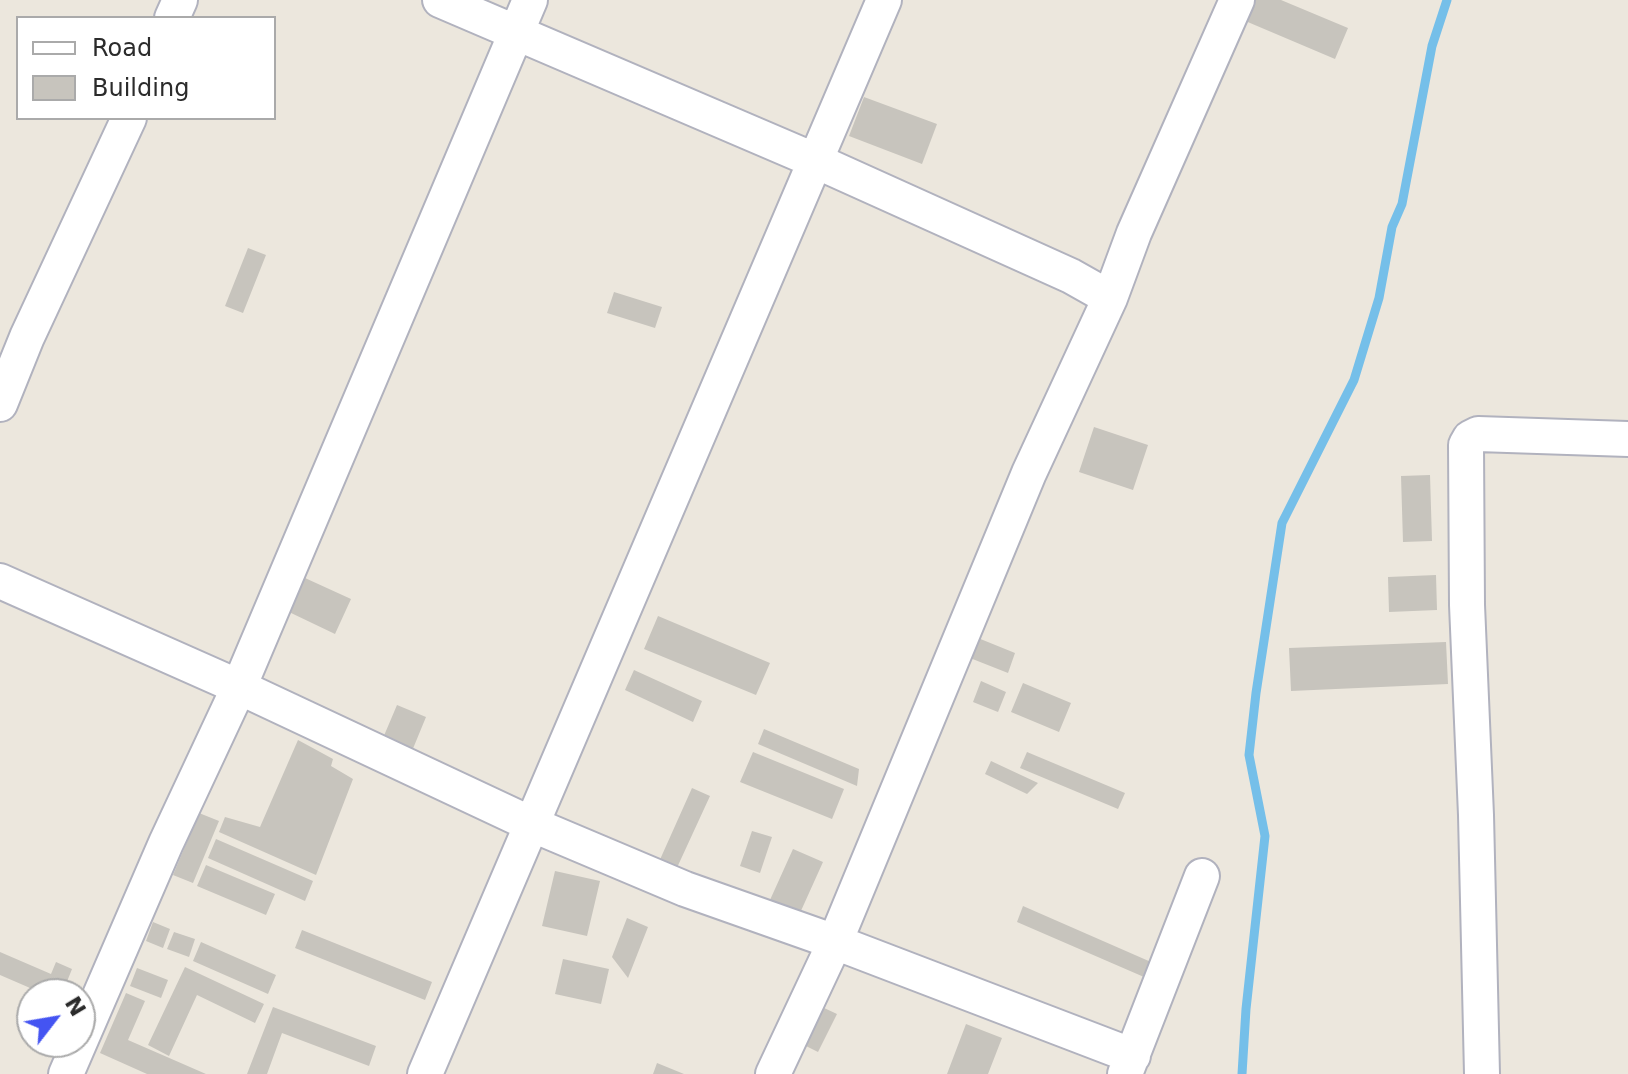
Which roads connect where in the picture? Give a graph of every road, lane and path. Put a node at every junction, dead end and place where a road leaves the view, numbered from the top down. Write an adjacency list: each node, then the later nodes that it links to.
1 (440, 0): 5 (street)
2 (530, 0): 5 (street)
3 (884, 0): 7 (street)
4 (1237, 0): 8 (street)
5 (515, 31): 7 (street); 12 (street)
6 (128, 120): 9 (street)
7 (816, 161): 8 (street); 13 (street)
8 (1110, 298): 15 (street)
9 (0, 404)
10 (1628, 439): 20 (street)
11 (0, 581): 12 (street)
12 (239, 687): 13 (street); 17 (street)
13 (531, 824): 15 (street); 18 (street)
14 (1202, 876): 16 (street)
15 (835, 942): 16 (street); 19 (street)
16 (1129, 1065)
17 (66, 1074)
18 (425, 1074)
19 (773, 1074)
20 (1482, 1074)

